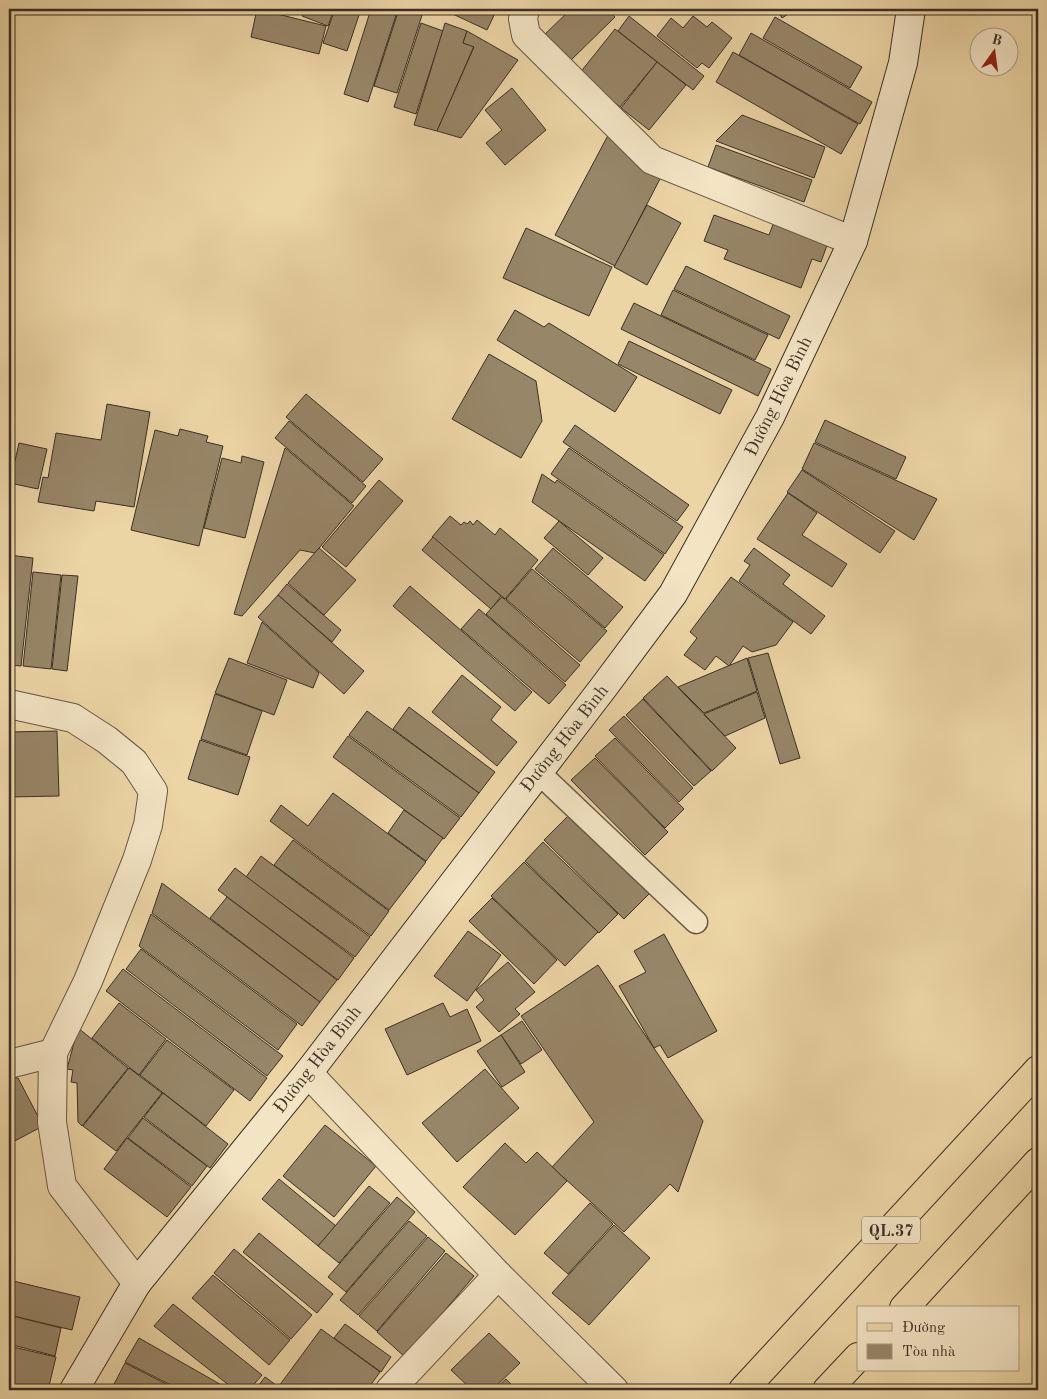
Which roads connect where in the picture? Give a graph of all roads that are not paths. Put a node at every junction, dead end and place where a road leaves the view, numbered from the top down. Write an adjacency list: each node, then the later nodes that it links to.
1 (525, 9): 3 (street)
2 (911, 9): 3 (street, Đường Hòa Bình)
3 (853, 241): 5 (street, Đường Hòa Bình)
4 (9, 704): 7 (street)
5 (538, 772): 6 (lane); 10 (street, Đường Hòa Bình)
6 (696, 922)
7 (52, 1053): 8 (street); 13 (street)
8 (9, 1064)
9 (1038, 1070): 19 (main road, QL.37)
10 (308, 1073): 12 (street); 13 (street, Đường Hòa Bình)
11 (1038, 1162): 14 (main road)
12 (498, 1275): 17 (street); 18 (street)
13 (137, 1283): 16 (street, Đường Hòa Bình)
14 (906, 1306)
15 (857, 1358): 20 (main road)
16 (74, 1390)
17 (390, 1390)
18 (614, 1390)
19 (743, 1390)
20 (827, 1390)

